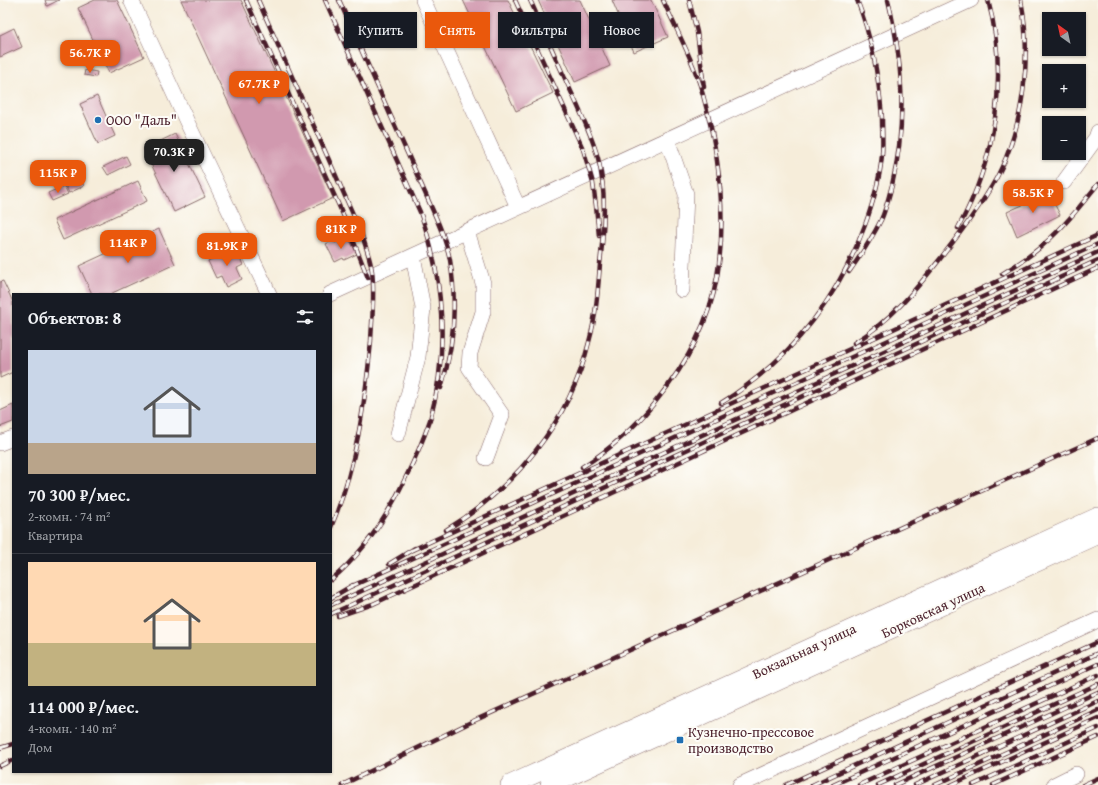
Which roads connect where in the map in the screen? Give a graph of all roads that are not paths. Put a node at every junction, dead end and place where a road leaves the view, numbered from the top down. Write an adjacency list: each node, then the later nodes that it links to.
1 (131, 0): 11 (lane)
2 (423, 0): 7 (lane)
3 (971, 0): 5 (lane)
4 (1098, 132): 6 (lane)
5 (667, 139): 7 (lane); 10 (lane)
6 (1064, 182)
7 (518, 207): 8 (lane)
8 (467, 231): 9 (lane); 16 (lane)
9 (413, 256): 12 (lane); 13 (lane)
10 (682, 290)
11 (269, 293)
12 (332, 293)
13 (398, 434)
14 (12, 438): 15 (lane)
15 (0, 444)
16 (486, 458)
17 (1098, 517): 21 (main road, Вокзальная улица)
18 (1098, 534): 22 (main road, Борковская улица)
19 (1098, 620): 23 (lane)
20 (1076, 774): 24 (lane)
21 (510, 785)
22 (550, 785)
23 (740, 785)
24 (1054, 785)

